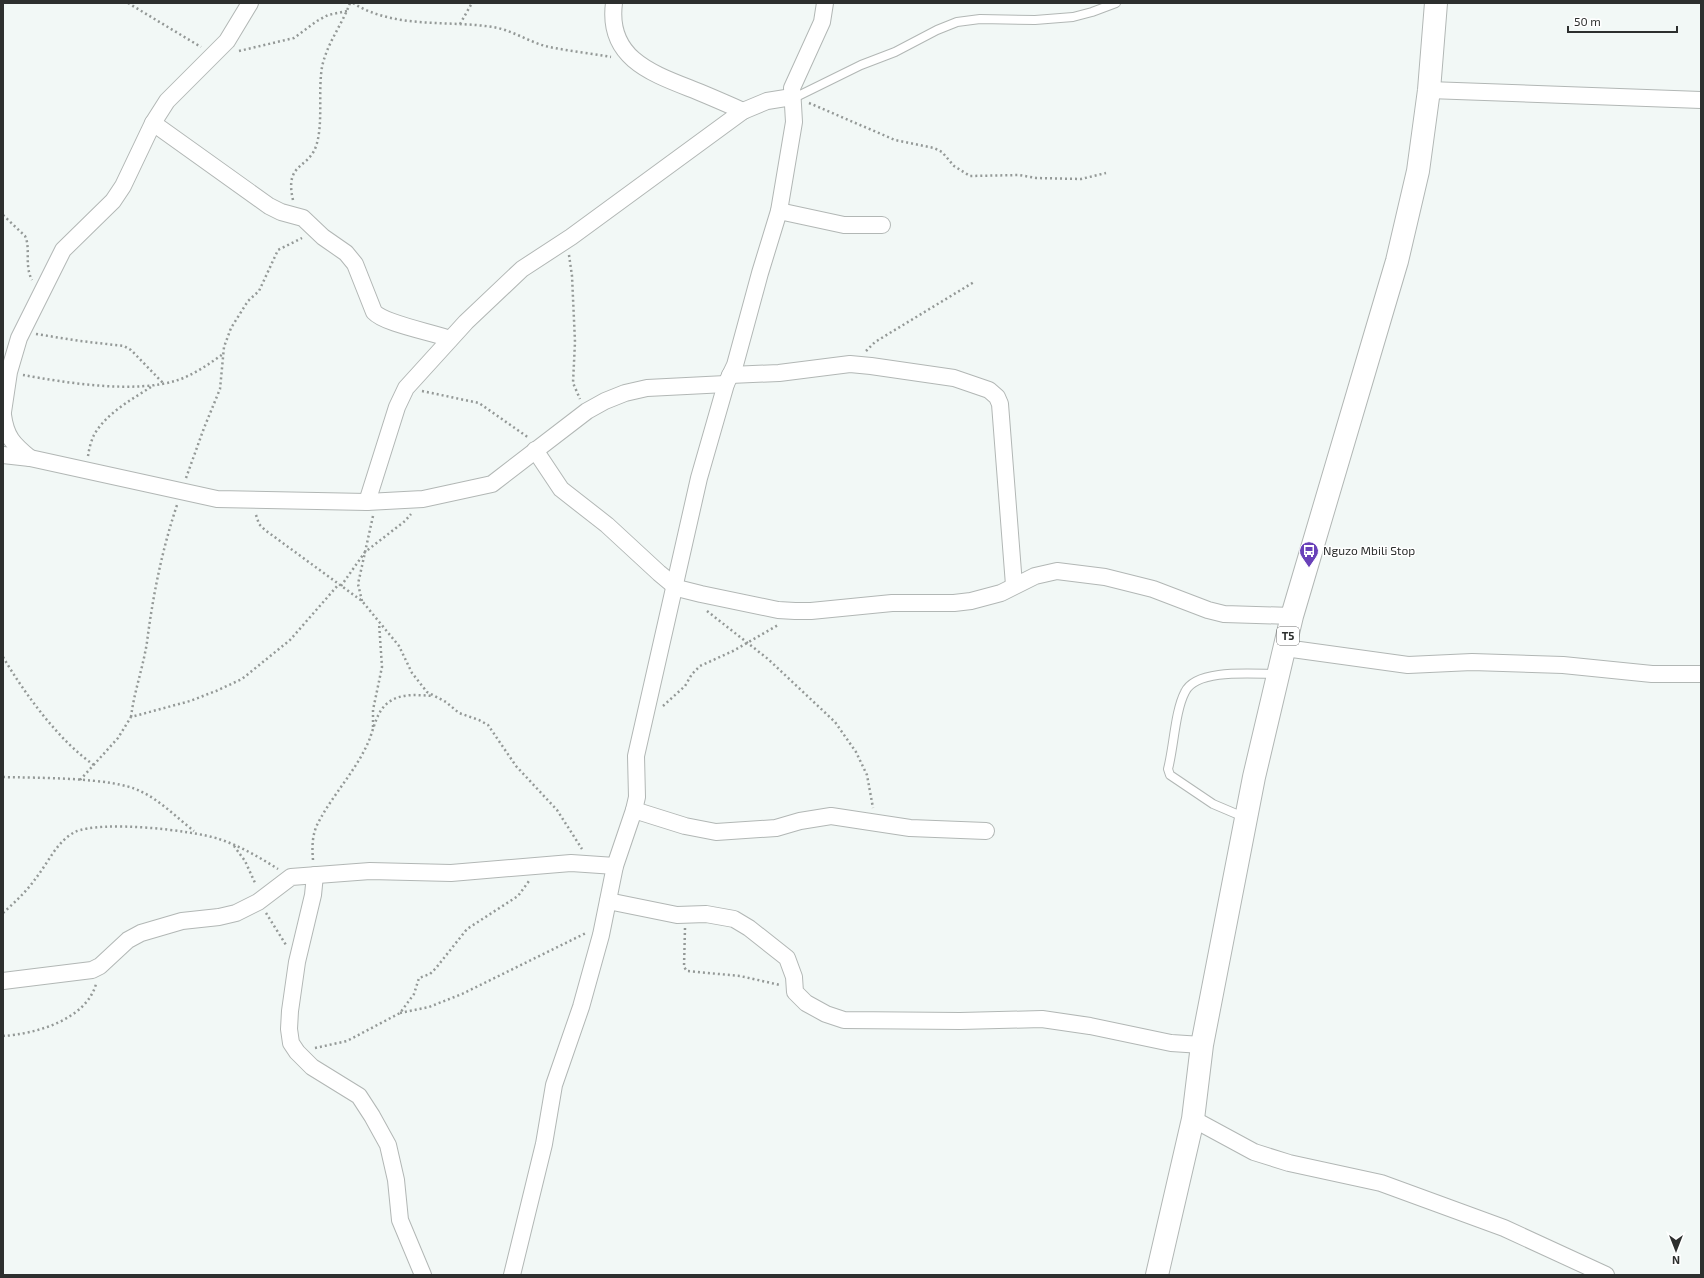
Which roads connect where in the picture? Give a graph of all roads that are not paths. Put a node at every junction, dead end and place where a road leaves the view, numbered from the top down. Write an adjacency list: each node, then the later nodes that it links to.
1 (250, 3): 10 (street)
2 (614, 3): 9 (street)
3 (825, 3): 7 (street)
4 (1116, 3): 7 (lane)
5 (1436, 3): 6 (highway, T5)
6 (1429, 90): 8 (street); 22 (highway, T5)
7 (794, 97): 9 (street); 11 (street)
8 (1701, 100)
9 (743, 111): 13 (street)
10 (153, 123): 13 (street); 15 (street)
11 (779, 211): 12 (street); 14 (street)
12 (882, 225)
13 (450, 339): 19 (street)
14 (728, 380): 16 (street); 20 (street); 21 (street)
15 (4, 421): 18 (street)
16 (538, 449): 19 (street); 20 (street)
17 (3, 455): 18 (street)
18 (30, 458): 19 (street)
19 (371, 502)
20 (673, 585): 21 (street); 26 (street)
21 (1014, 585): 22 (street)
22 (1292, 616): 23 (highway, T5)
23 (1285, 648): 24 (highway, T5); 25 (street)
24 (1279, 674): 27 (highway, T5); 27 (lane)
25 (1701, 674)
26 (634, 810): 28 (street); 29 (street)
27 (1246, 818): 33 (highway, T5)
28 (986, 831)
29 (615, 866): 30 (street); 31 (street)
30 (315, 875): 32 (street); 35 (street)
31 (608, 901): 33 (street); 36 (street)
32 (3, 981)
33 (1202, 1044): 34 (highway, T5)
34 (1193, 1119): 37 (highway, T5); 38 (street)
35 (423, 1275)
36 (512, 1275)
37 (1157, 1275)
38 (1606, 1275)

